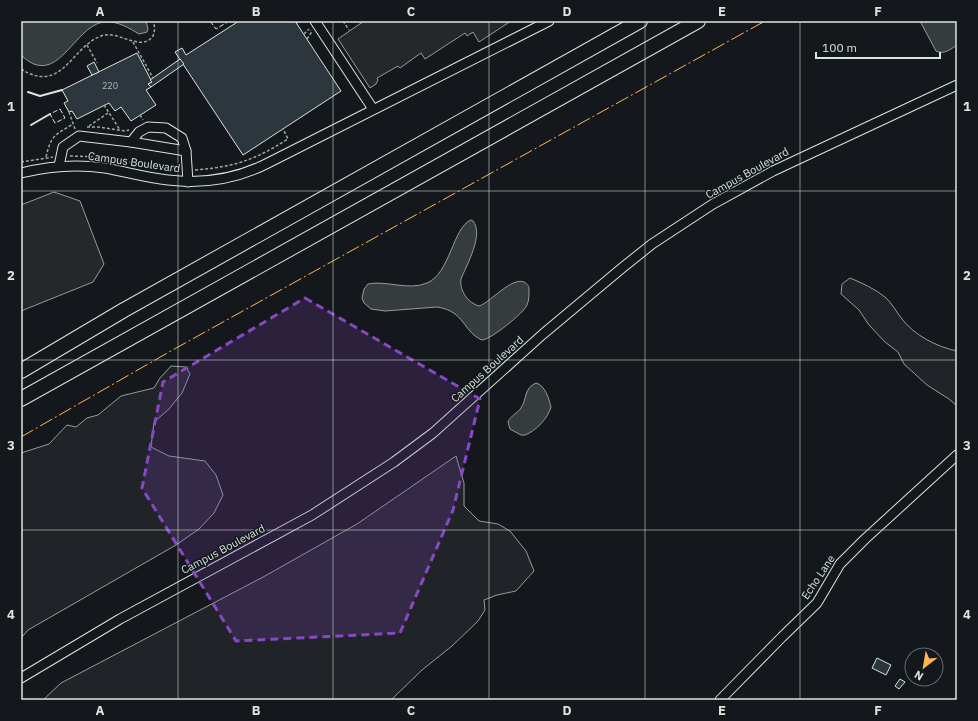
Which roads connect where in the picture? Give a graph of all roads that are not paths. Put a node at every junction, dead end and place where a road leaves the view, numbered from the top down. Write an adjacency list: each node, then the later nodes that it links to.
1 (315, 21): 6 (street)
2 (549, 21): 6 (street, Campus Boulevard)
3 (640, 21): 12 (highway)
4 (698, 21): 15 (highway)
5 (957, 85): 17 (street, Campus Boulevard)
6 (373, 109): 11 (street, Campus Boulevard)
7 (131, 142): 8 (street); 8 (street); 9 (street)
8 (186, 151): 11 (street)
9 (59, 166): 10 (street, Campus Boulevard); 11 (street, Campus Boulevard)
10 (21, 173)
11 (188, 182)
12 (90, 330): 13 (highway); 14 (highway)
13 (21, 362)
14 (21, 370)
15 (21, 400)
16 (957, 455): 18 (street, Echo Lane)
17 (21, 680)
18 (720, 700)

